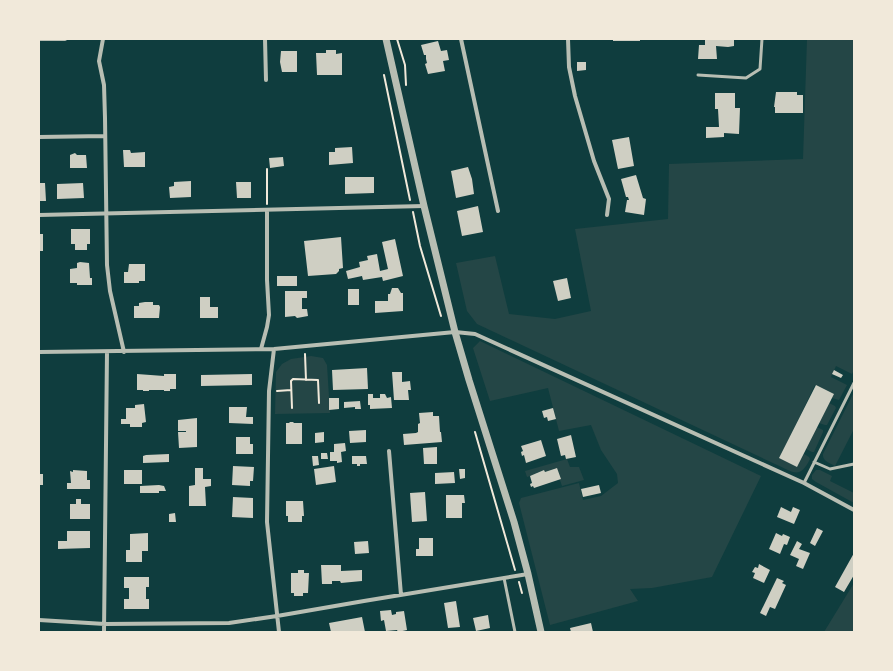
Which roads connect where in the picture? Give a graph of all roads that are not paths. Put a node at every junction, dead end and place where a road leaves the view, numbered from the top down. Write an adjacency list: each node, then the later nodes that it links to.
1 (39, 39): 2 (street)
2 (65, 39)
3 (102, 39): 11 (street)
4 (265, 39): 10 (street)
5 (386, 39): 13 (street)
6 (461, 39): 15 (street)
7 (568, 39): 18 (street)
8 (762, 39): 9 (lane)
9 (698, 75)
10 (266, 80)
11 (105, 136): 12 (street); 16 (street)
12 (39, 138)
13 (424, 206): 14 (street); 19 (street)
14 (266, 210): 16 (street); 20 (street)
15 (498, 211)
16 (106, 214): 17 (street); 24 (street)
17 (39, 215)
18 (607, 215)
19 (455, 332): 21 (street); 29 (street); 31 (street)
20 (261, 349): 21 (street); 24 (street)
21 (274, 349): 34 (street)
22 (39, 352): 23 (street)
23 (107, 352): 24 (street); 36 (street)
24 (124, 352)
25 (854, 383): 27 (lane)
26 (389, 451): 33 (street)
27 (814, 462): 28 (lane); 29 (lane)
28 (854, 464)
29 (804, 483): 30 (street)
30 (854, 510)
31 (528, 574): 32 (street); 40 (street)
32 (504, 578): 33 (street); 39 (lane)
33 (401, 595): 34 (street)
34 (277, 616): 36 (street); 38 (street)
35 (39, 620): 36 (street)
36 (105, 624): 37 (street)
37 (104, 632)
38 (279, 632)
39 (515, 632)
40 (541, 632)

